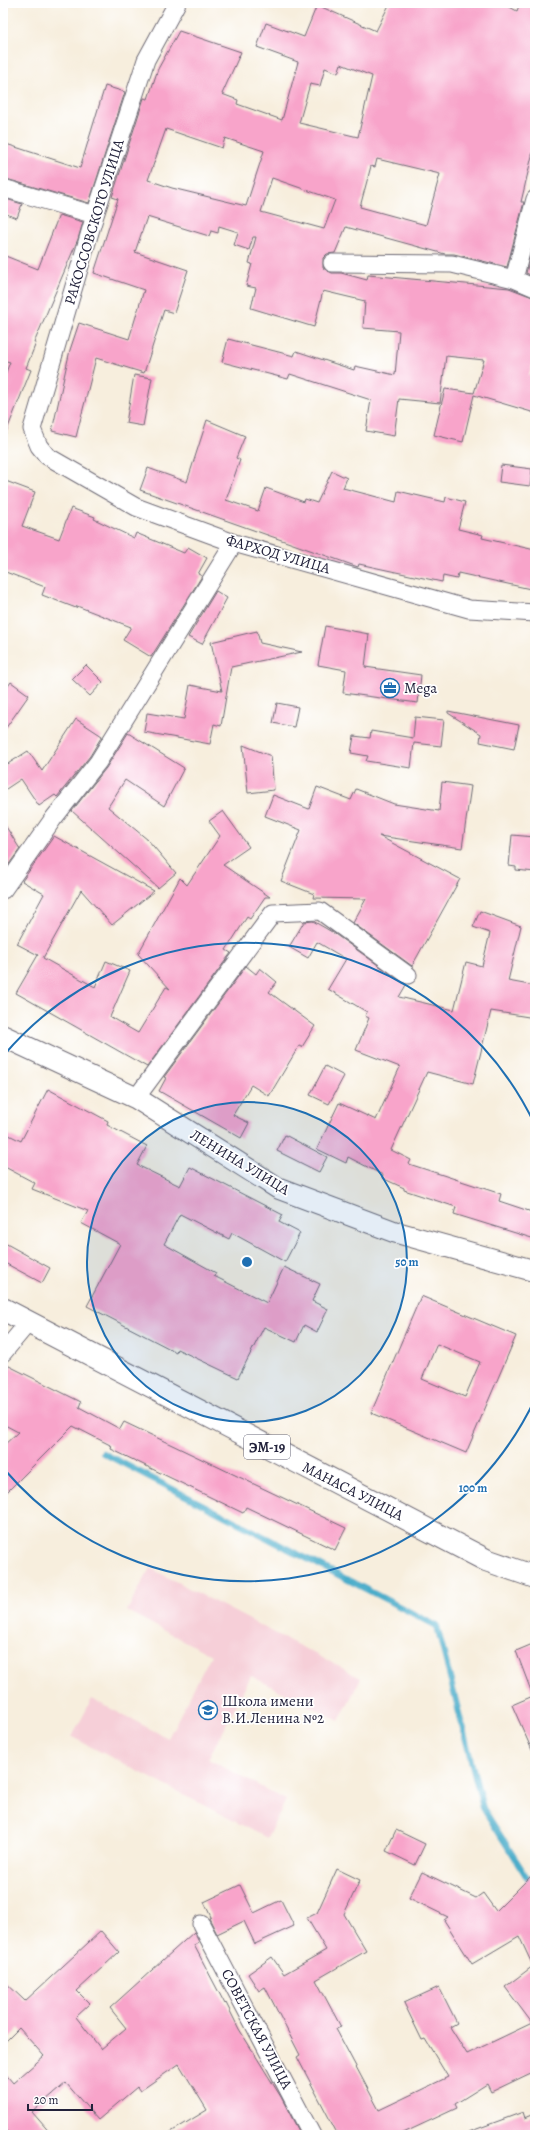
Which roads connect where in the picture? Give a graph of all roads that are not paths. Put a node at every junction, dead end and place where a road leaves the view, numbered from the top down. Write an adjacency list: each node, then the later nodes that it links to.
1 (177, 3): 4 (street, РАКОССОВСКОГО УЛИЦА)
2 (3, 188): 4 (street)
3 (535, 199): 6 (street)
4 (95, 216): 8 (street, РАКОССОВСКОГО УЛИЦА)
5 (332, 263): 6 (street)
6 (514, 279): 7 (street)
7 (535, 288)
8 (39, 446): 9 (street, ФАРХОД УЛИЦА)
9 (234, 543): 10 (street, ФАРХОД УЛИЦА); 11 (street)
10 (535, 612)
11 (3, 890)
12 (408, 975): 14 (street)
13 (3, 1036): 14 (street, ЛЕНИНА УЛИЦА)
14 (136, 1098): 15 (street, ЛЕНИНА УЛИЦА)
15 (535, 1271)
16 (3, 1309): 17 (main road, МАНАСА УЛИЦА / ЭМ-19)
17 (28, 1322): 18 (street); 19 (main road, МАНАСА УЛИЦА / ЭМ-19)
18 (3, 1353)
19 (535, 1577)
20 (201, 1924): 21 (street, СОВЕТСКАЯ УЛИЦА)
21 (312, 2135)

